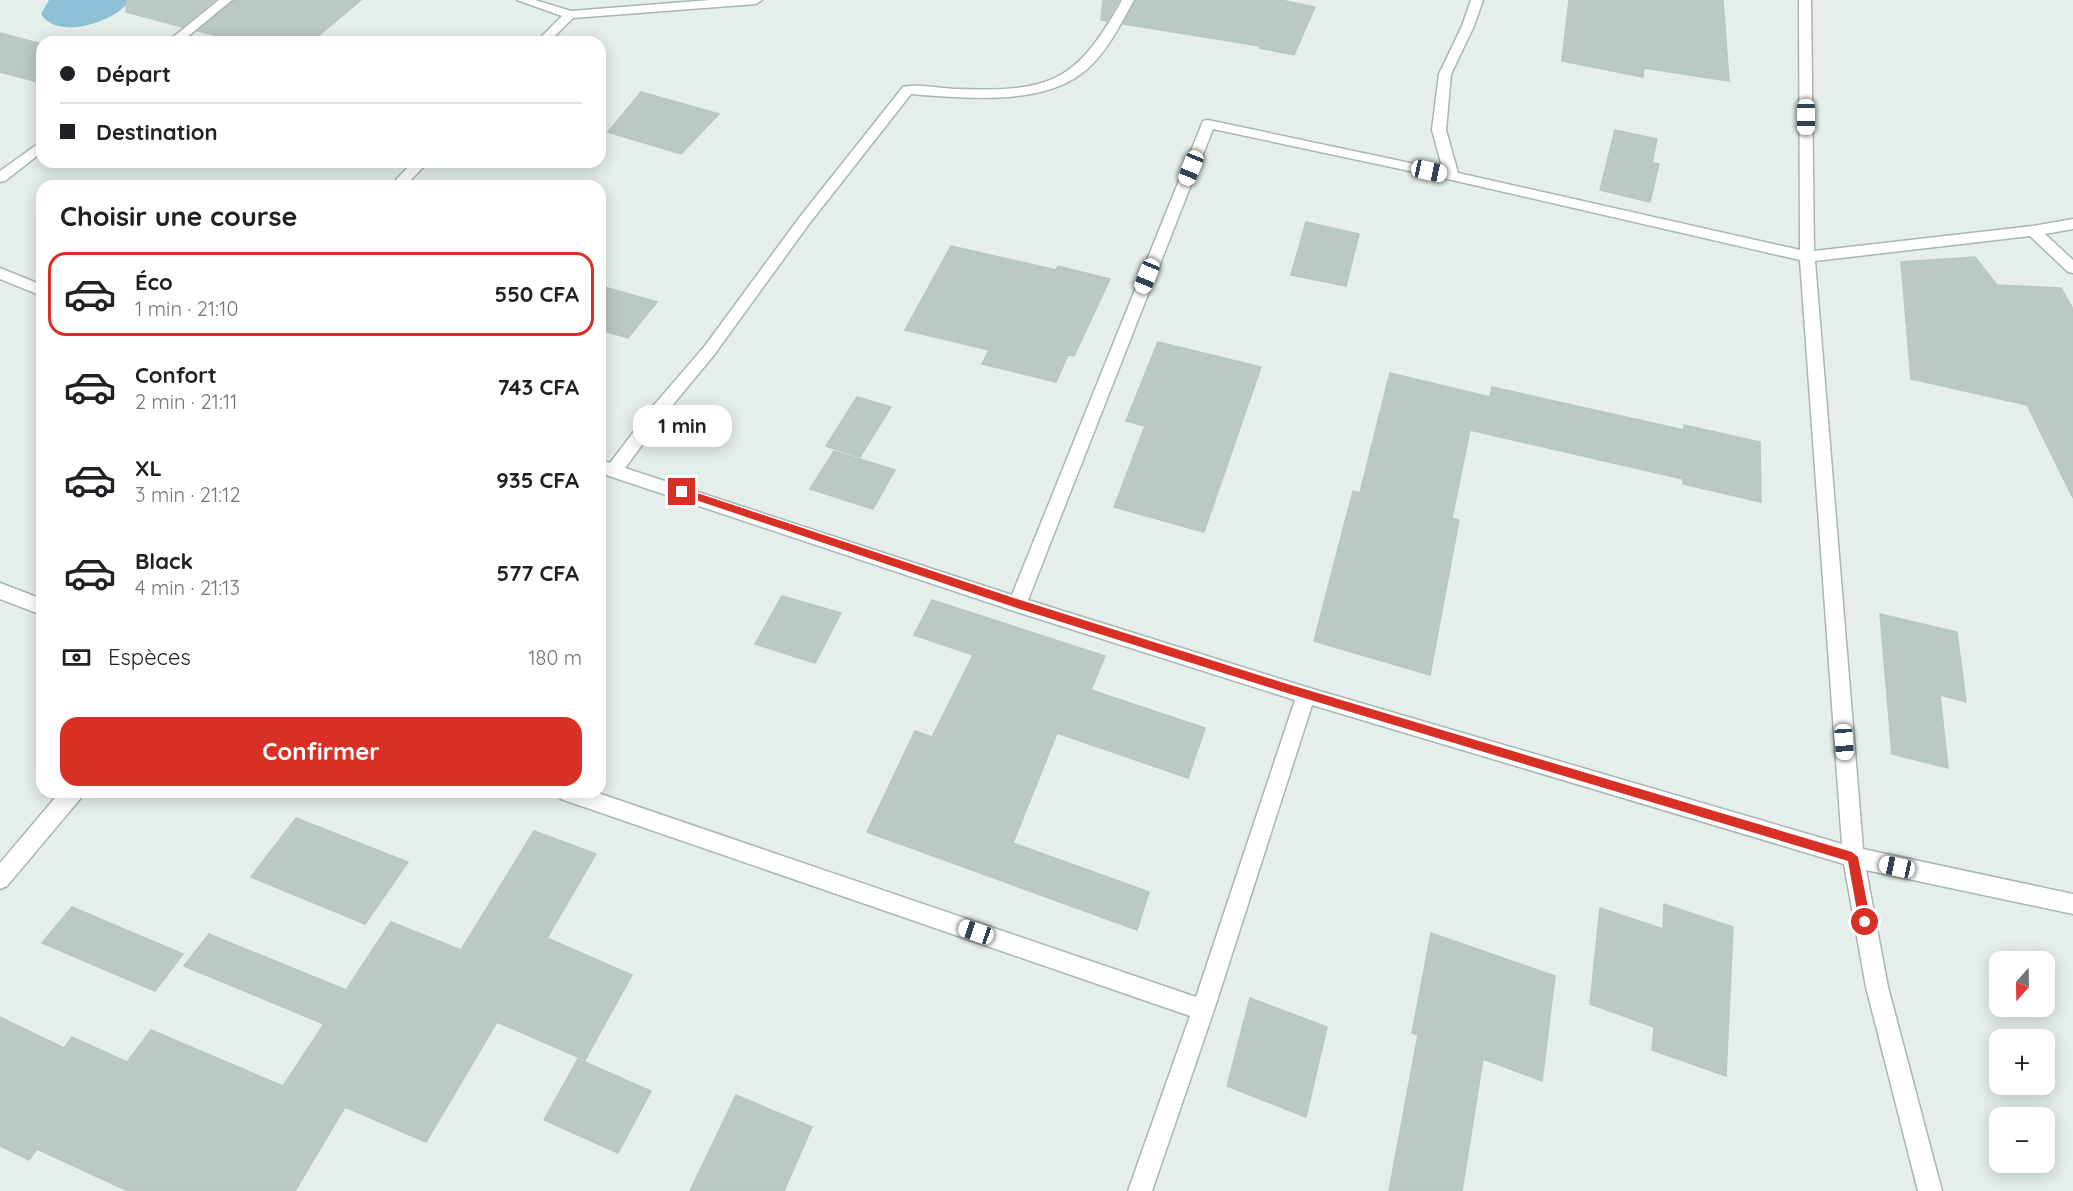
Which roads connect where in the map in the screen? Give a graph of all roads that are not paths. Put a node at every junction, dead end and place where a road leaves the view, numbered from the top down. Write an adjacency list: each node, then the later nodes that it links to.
1 (226, 0): 8 (street)
2 (523, 0): 7 (street)
3 (756, 0): 7 (street)
4 (1128, 0): 21 (street)
5 (1477, 0): 12 (street)
6 (1805, 0): 17 (street)
7 (570, 15): 9 (street)
8 (181, 36)
9 (548, 36)
10 (36, 150): 13 (street)
11 (415, 168): 14 (street)
12 (1452, 176): 17 (street); 23 (street)
13 (0, 178)
14 (403, 180)
15 (2073, 224): 16 (street)
16 (2033, 231): 17 (street); 18 (street)
17 (1807, 257): 28 (street)
18 (2073, 268)
19 (0, 273): 20 (street)
20 (36, 288)
21 (607, 468): 23 (street)
22 (0, 591): 24 (street)
23 (1017, 603): 25 (street)
24 (36, 605)
25 (1306, 694): 28 (street); 31 (street)
26 (68, 798): 29 (street)
27 (585, 798): 31 (street)
28 (1852, 857): 30 (street); 33 (street)
29 (0, 879)
30 (2073, 904)
31 (1203, 1010): 32 (street)
32 (1140, 1191)
33 (1930, 1191)

